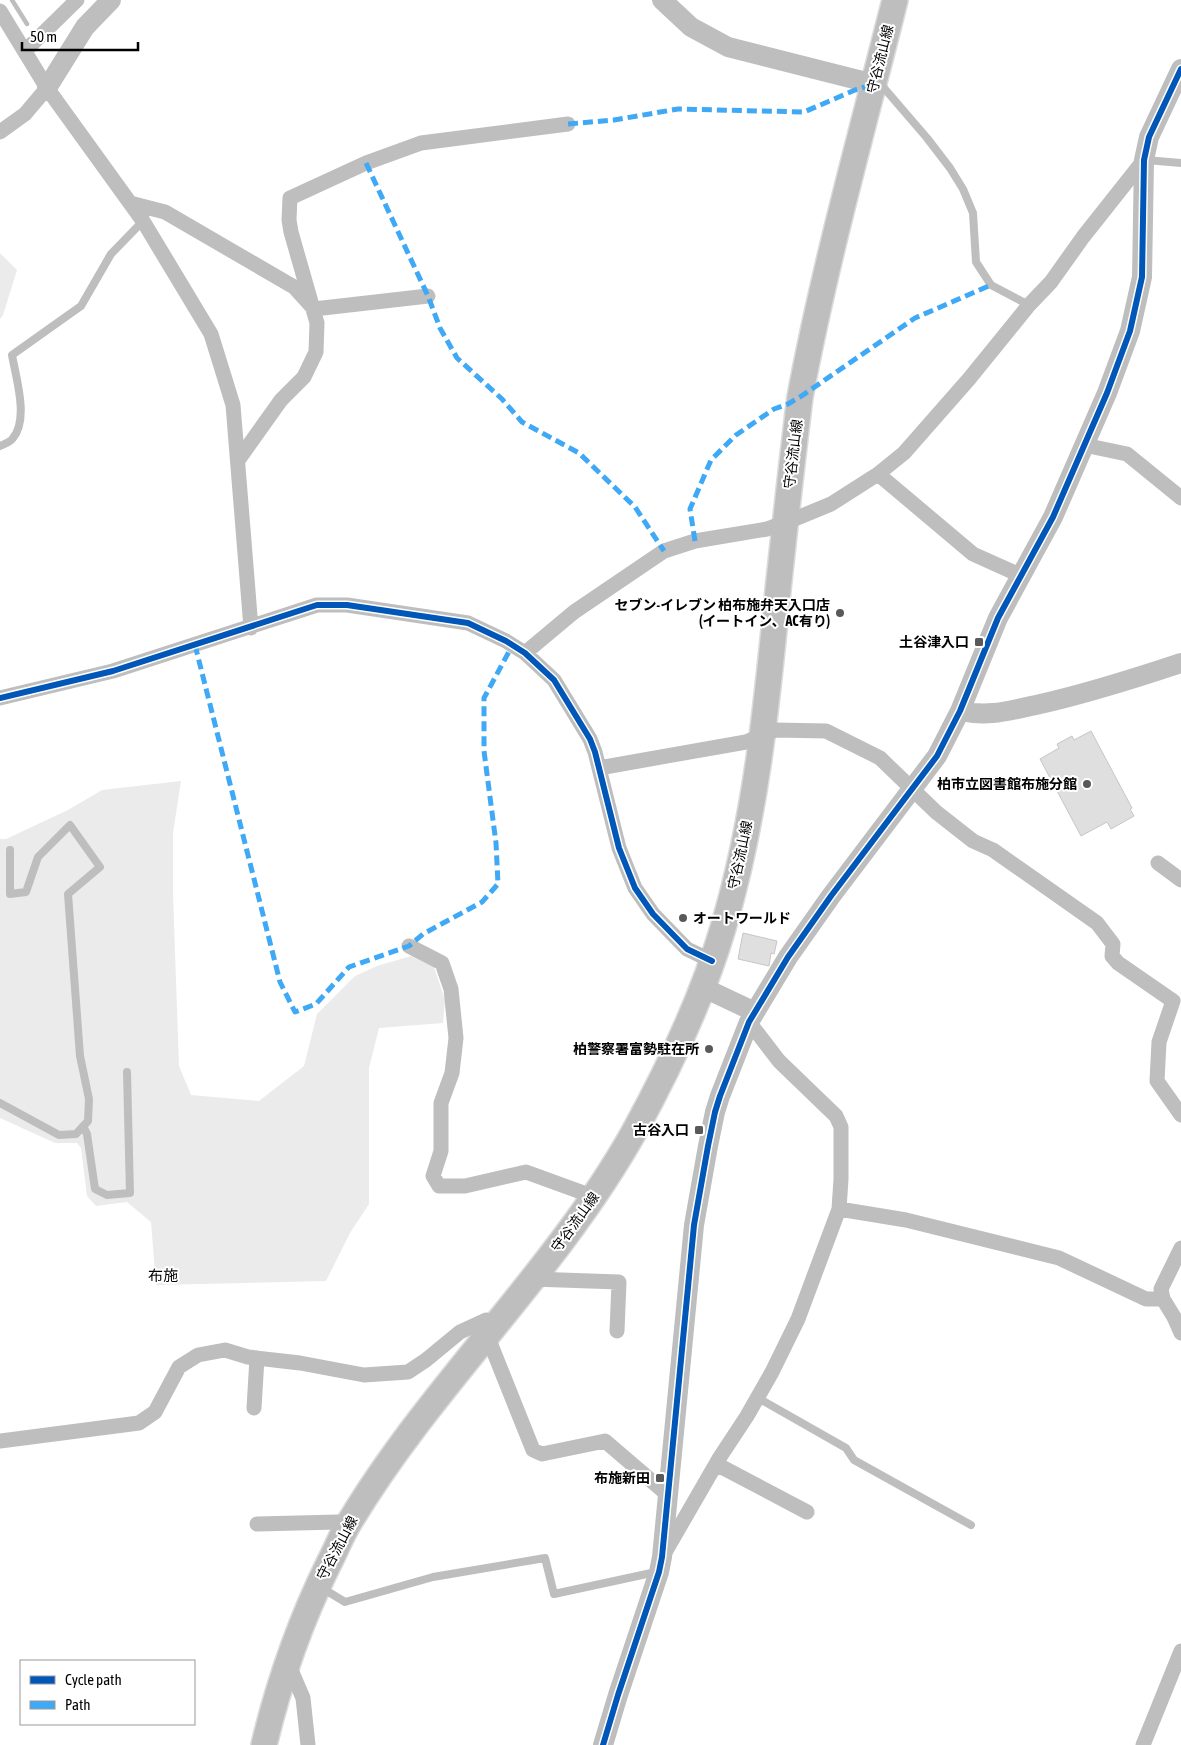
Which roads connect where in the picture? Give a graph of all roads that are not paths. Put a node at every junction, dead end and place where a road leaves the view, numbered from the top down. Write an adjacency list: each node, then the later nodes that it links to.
1 (77, 0): 6 (street)
2 (111, 0): 9 (street)
3 (662, 0): 8 (street)
4 (895, 0): 8 (main road, 守谷流山線)
5 (0, 11): 6 (street)
6 (25, 51): 9 (street)
7 (1181, 69): 12 (street)
8 (874, 84): 17 (lane); 24 (main road, 守谷流山線)
9 (47, 88): 11 (street); 14 (street)
10 (568, 124): 18 (street)
11 (0, 132)
12 (1144, 160): 13 (lane); 17 (street); 19 (street)
13 (1181, 163)
14 (130, 203): 15 (street); 18 (street)
15 (143, 221): 20 (lane); 21 (street)
16 (428, 296): 18 (street)
17 (1029, 304): 22 (street)
18 (314, 310): 21 (street)
19 (1084, 445): 23 (street); 25 (street)
20 (0, 446)
21 (239, 459): 26 (street)
22 (878, 474): 24 (street); 25 (street)
23 (1181, 498)
24 (785, 522): 27 (street); 31 (main road, 守谷流山線)
25 (1022, 576): 30 (street)
26 (251, 628): 27 (street); 29 (street)
27 (526, 653): 32 (street)
28 (1181, 663): 30 (street)
29 (0, 698)
30 (960, 711): 33 (street)
31 (761, 736): 32 (street); 33 (street); 38 (main road, 守谷流山線)
32 (599, 768): 38 (street)
33 (912, 790): 40 (street); 41 (street)
34 (10, 850): 45 (lane)
35 (1158, 863): 36 (street)
36 (1181, 880)
37 (409, 946): 46 (street)
38 (712, 961): 39 (main road, 守谷流山線)
39 (702, 987): 41 (street); 46 (main road, 守谷流山線)
40 (1176, 1007): 44 (street)
41 (752, 1017): 47 (street); 59 (street)
42 (127, 1072): 45 (lane)
43 (0, 1102): 45 (lane)
44 (1181, 1115)
45 (83, 1126)
46 (592, 1199): 49 (main road, 守谷流山線)
47 (839, 1210): 50 (street); 55 (street)
48 (1181, 1248): 50 (street)
49 (532, 1279): 51 (main road, 守谷流山線); 52 (street)
50 (1163, 1299): 53 (street)
51 (491, 1331): 54 (street); 59 (street); 62 (main road, 守谷流山線)
52 (617, 1331)
53 (1181, 1334)
54 (257, 1358): 56 (street); 57 (street)
55 (758, 1398): 58 (street); 63 (lane)
56 (254, 1408)
57 (0, 1442)
58 (716, 1464): 60 (street); 64 (street)
59 (668, 1495): 64 (street)
60 (807, 1512)
61 (257, 1524): 62 (street)
62 (348, 1525): 65 (main road, 守谷流山線)
63 (972, 1525)
64 (661, 1564): 65 (lane); 70 (street)
65 (318, 1586): 67 (main road, 守谷流山線)
66 (1181, 1651): 71 (street)
67 (288, 1662): 68 (main road, 守谷流山線); 69 (street)
68 (264, 1745)
69 (308, 1745)
70 (603, 1745)
71 (1143, 1745)

